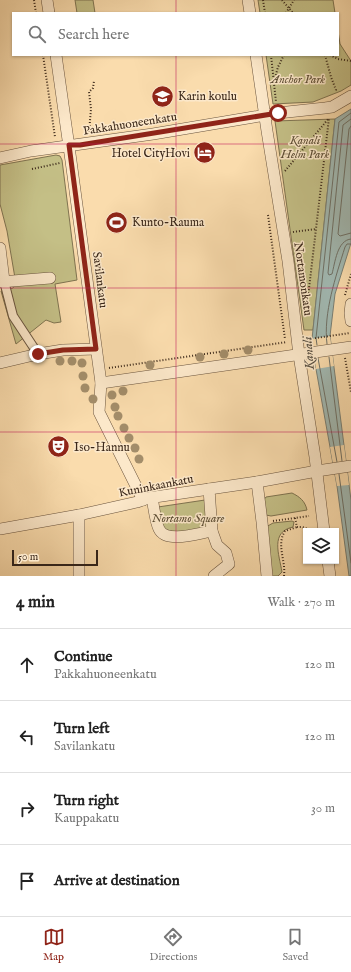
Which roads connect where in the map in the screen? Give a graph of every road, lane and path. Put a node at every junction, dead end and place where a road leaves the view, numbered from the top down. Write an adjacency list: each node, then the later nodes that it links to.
1 (34, 0): 8 (path)
2 (48, 0): 9 (street)
3 (248, 0): 10 (street)
4 (263, 0): 11 (path)
5 (282, 0): 7 (path)
6 (294, 0): 7 (path)
7 (289, 9): 12 (path); 13 (path)
8 (36, 12)
9 (49, 12)
10 (250, 12)
11 (265, 12)
12 (287, 12)
13 (292, 12)
14 (43, 56): 28 (path)
15 (56, 56): 29 (street, Savilankatu)
16 (256, 56): 25 (street, Nortamonkatu)
17 (284, 56): 21 (path)
18 (326, 56): 24 (path)
19 (332, 56): 20 (path)
20 (351, 61)
21 (274, 80)
22 (94, 81): 27 (path)
23 (351, 96): 24 (street)
24 (332, 107): 25 (street, Pakkahuoneenkatu); 26 (path)
25 (264, 115): 29 (street, Pakkahuoneenkatu); 48 (street, Nortamonkatu)
26 (329, 118): 33 (path); 35 (path)
27 (89, 133)
28 (49, 140)
29 (69, 145): 30 (street, Pakkahuoneenkatu); 31 (street, Savilankatu)
30 (0, 157)
31 (72, 161): 32 (path); 46 (street, Savilankatu)
32 (32, 169)
33 (285, 171)
34 (267, 210): 51 (path)
35 (316, 229): 36 (path); 41 (path)
36 (293, 232)
37 (0, 248): 39 (street)
38 (50, 278): 39 (street)
39 (2, 282): 47 (street)
40 (351, 304): 42 (street)
41 (306, 318)
42 (351, 321)
43 (351, 332): 44 (path)
44 (312, 339)
45 (351, 347): 48 (street)
46 (96, 349): 47 (street); 51 (street, Savilankatu)
47 (38, 354): 50 (street)
48 (299, 355): 52 (street); 55 (street, Nortamonkatu)
49 (345, 357): 53 (path)
50 (0, 363)
51 (99, 369): 52 (street, Savilankatu)
52 (101, 383): 58 (street, Savilankatu)
53 (351, 392)
54 (349, 467): 55 (street, Kuninkaankatu)
55 (317, 471): 56 (street, Kuninkaankatu); 65 (street, Nortamonkatu)
56 (256, 482): 57 (street, Kuninkaankatu); 62 (street)
57 (209, 489): 58 (street, Kuninkaankatu); 67 (street)
58 (147, 499): 59 (street, Kuninkaankatu); 67 (street, Savilankatu)
59 (79, 515): 66 (street, Kuninkaankatu); 69 (street)
60 (309, 516): 61 (path)
61 (295, 518): 62 (path); 63 (path)
62 (262, 522): 71 (street)
63 (297, 528): 64 (path); 72 (path)
64 (305, 528)
65 (324, 528)
66 (0, 529)
67 (212, 531): 70 (street)
68 (328, 564): 73 (street)
69 (79, 576)
70 (214, 576)
71 (267, 576)
72 (284, 576)
73 (330, 576)

